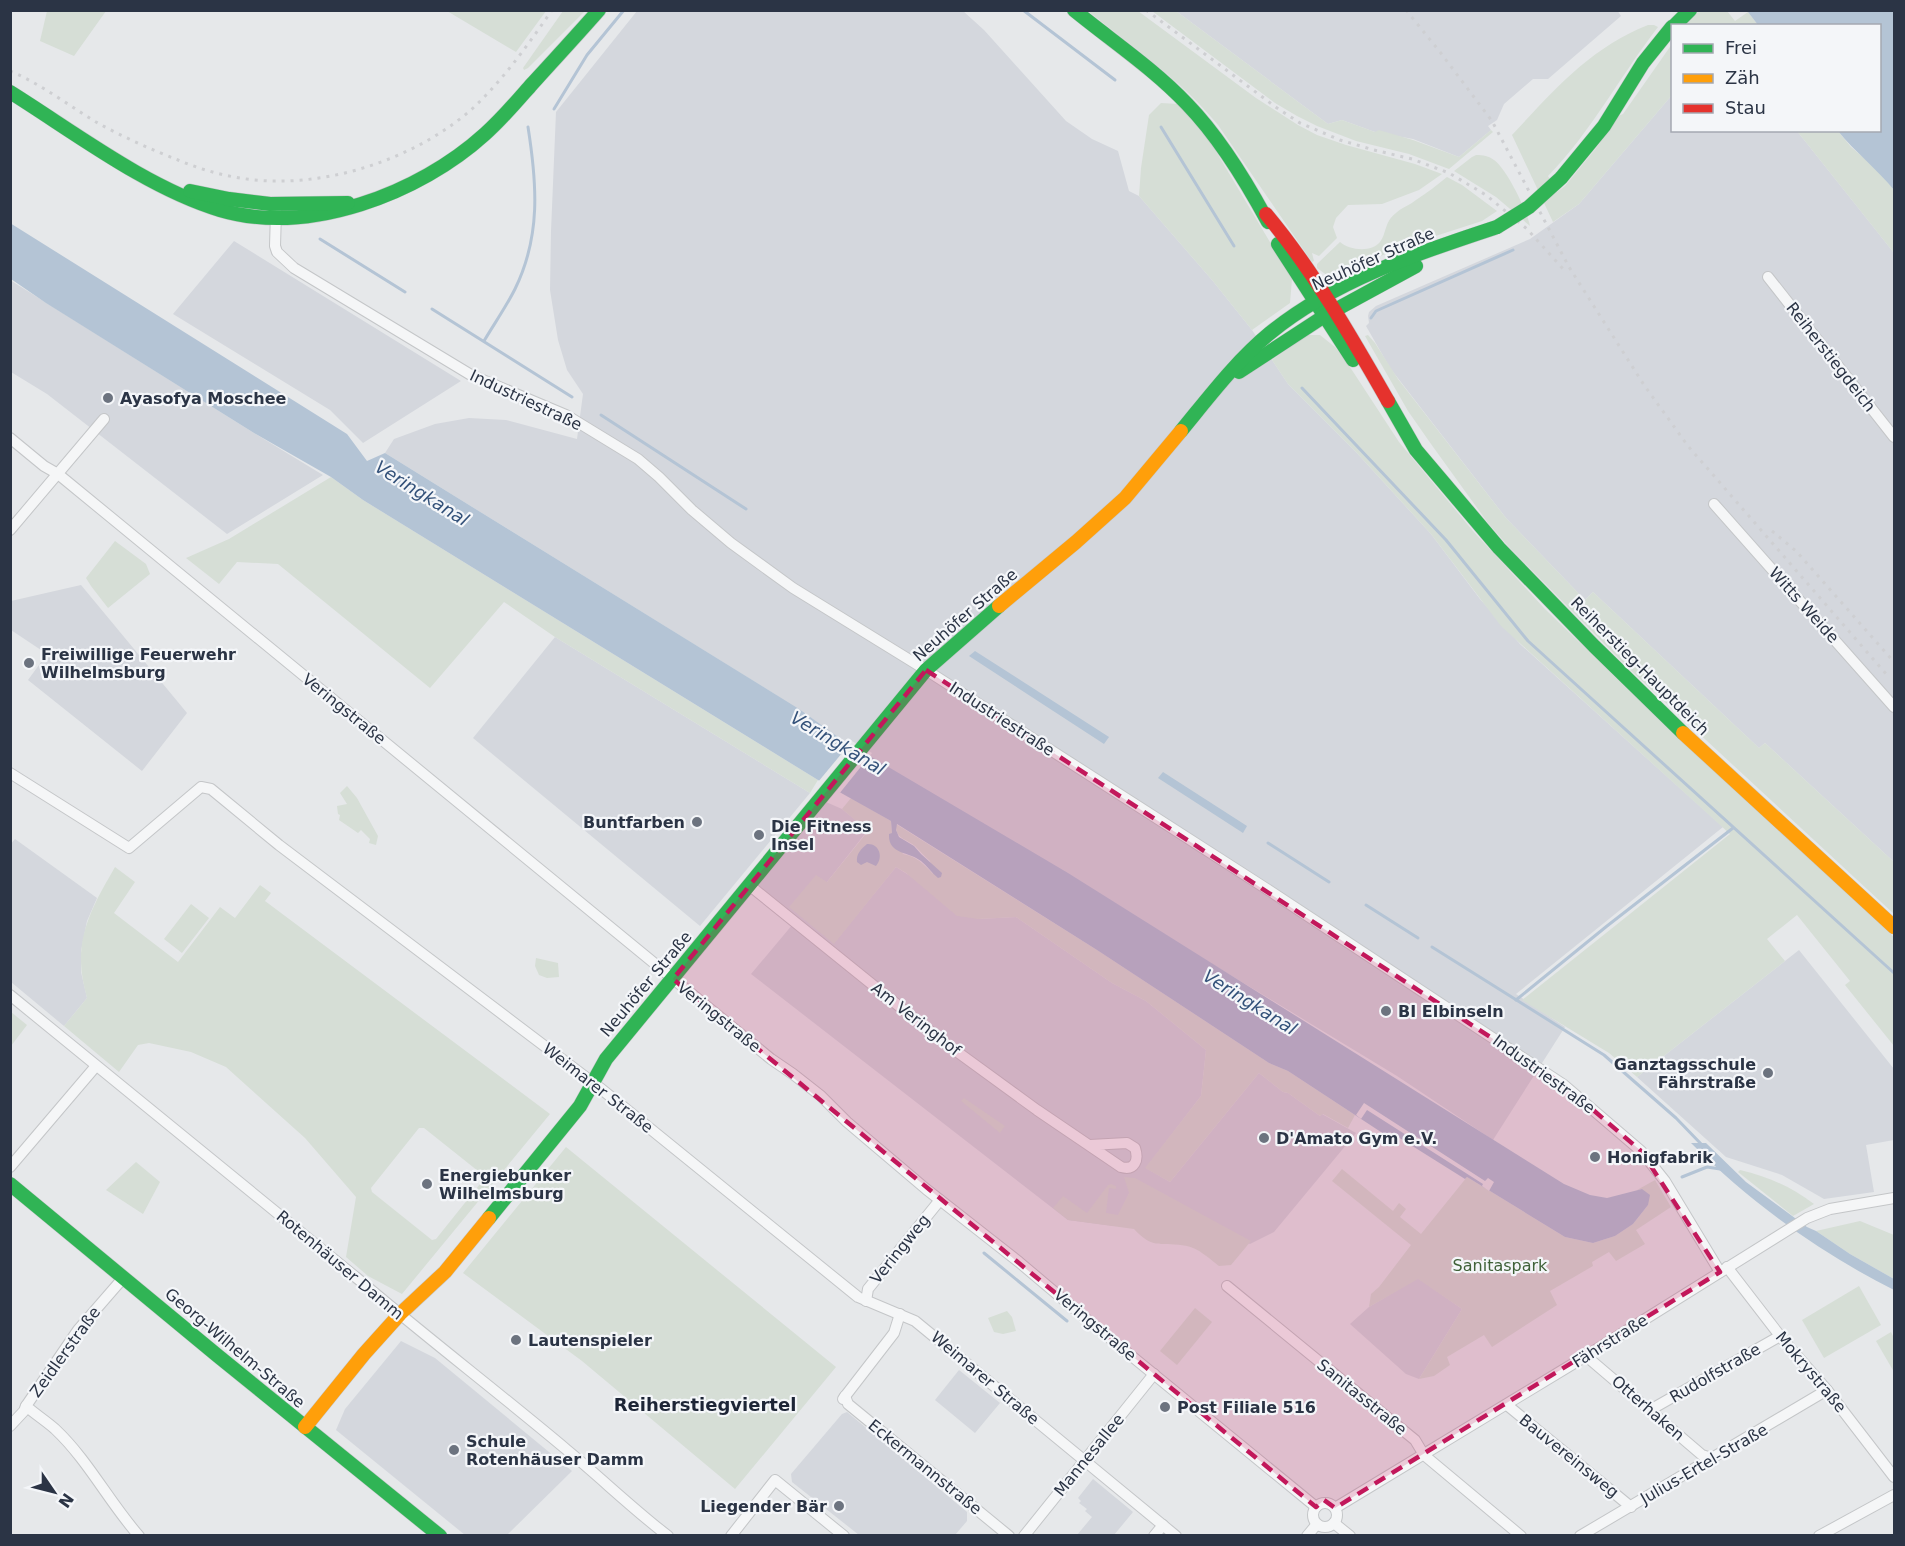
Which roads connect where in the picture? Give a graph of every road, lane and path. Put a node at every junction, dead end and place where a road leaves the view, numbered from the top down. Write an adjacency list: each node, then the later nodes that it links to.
1 (598, 10): 9 (main road)
2 (1074, 10): 14 (main road, Reiherstieg-Hauptdeich)
3 (1690, 10): 4 (main road, Neuhöfer Straße)
4 (1675, 24)
5 (1671, 28): 11 (main road, Neuhöfer Straße, bridge)
6 (10, 92): 7 (main road)
7 (164, 186): 8 (main road); 10 (main road)
8 (270, 204): 9 (main road); 10 (street)
9 (358, 204): 10 (main road)
10 (277, 217): 25 (street, Industriestraße)
11 (1497, 227): 13 (main road, Neuhöfer Straße); 14 (main road, Neuhöfer Straße)
12 (1768, 277): 20 (street, Reiherstiegdeich)
13 (1354, 297): 15 (main road, Neuhöfer Straße); 16 (main road)
14 (1320, 299): 15 (main road, Reiherstieg-Hauptdeich); 17 (main road, Neuhöfer Straße)
15 (1329, 313): 16 (main road, Reiherstieg-Hauptdeich); 17 (main road, Neuhöfer Straße); 18 (main road, Reiherstieg-Hauptdeich)
16 (1351, 336): 18 (main road, Reiherstieg-Hauptdeich)
17 (1219, 386): 25 (main road, Neuhöfer Straße)
18 (1389, 404): 29 (main road, Reiherstieg-Hauptdeich)
19 (104, 419): 22 (street)
20 (1894, 437)
21 (10, 438): 22 (street, Veringstraße)
22 (58, 474): 24 (street); 30 (street, Veringstraße)
23 (1714, 504): 26 (street, Witts Weide)
24 (10, 530)
25 (926, 670): 28 (main road, Neuhöfer Straße); 39 (street, Industriestraße)
26 (1894, 707)
27 (10, 773): 33 (street, Weimarer Straße)
28 (749, 885): 30 (main road, Neuhöfer Straße); 34 (street, Am Veringhof)
29 (1894, 927)
30 (673, 979): 33 (main road, Neuhöfer Straße); 38 (street, Veringstraße)
31 (10, 995): 32 (street, Rotenhäuser Damm)
32 (96, 1066): 35 (street); 43 (street, Rotenhäuser Damm)
33 (592, 1082): 42 (street, Weimarer Straße); 43 (main road, Neuhöfer Straße)
34 (1090, 1145)
35 (10, 1167)
36 (10, 1184): 40 (main road, Georg-Wilhelm-Straße)
37 (1894, 1198): 39 (street, Fährstraße)
38 (940, 1200): 42 (street, Veringweg); 47 (street, Veringstraße)
39 (1724, 1270): 45 (street, Mokrystraße); 46 (street, Fährstraße)
40 (124, 1277): 50 (street, Zeidlerstraße); 53 (main road, Georg-Wilhelm-Straße)
41 (1227, 1286): 54 (street, Sanitasstraße)
42 (866, 1301): 44 (street, Weimarer Straße)
43 (400, 1314): 53 (main road, Neuhöfer Straße); 67 (street, Rotenhäuser Damm)
44 (900, 1314): 56 (street, Weimarer Straße); 70 (street, Eckermannstraße)
45 (1780, 1335): 48 (street, Mokrystraße); 51 (street, Rudolfstraße)
46 (1586, 1356): 49 (street, Fährstraße); 51 (street, Otterhaken)
47 (1154, 1374): 56 (street, Mannesallee); 59 (street, Veringstraße)
48 (1827, 1390): 55 (street, Julius-Ertel-Straße); 57 (street, Mokrystraße)
49 (1507, 1405): 54 (street, Fährstraße); 60 (street, Bauvereinsweg)
50 (26, 1406): 52 (street); 65 (street, Zeidlerstraße)
51 (1650, 1410): 55 (street, Otterhaken)
52 (10, 1426)
53 (305, 1427): 66 (main road, Georg-Wilhelm-Straße)
54 (1424, 1455): 61 (street, Fährstraße); 76 (street, Sanitasstraße)
55 (1711, 1458): 60 (street, Julius-Ertel-Straße)
56 (1084, 1461): 64 (street, Weimarer Straße); 71 (street, Mannesallee)
57 (1894, 1477)
58 (1894, 1495): 78 (street)
59 (1316, 1507): 61 (street); 63 (street)
60 (1631, 1507): 77 (street, Julius-Ertel-Straße)
61 (1335, 1508): 62 (street)
62 (1334, 1523): 63 (street); 75 (street)
63 (1317, 1524): 74 (street)
64 (1163, 1525): 72 (street); 73 (street, Weimarer Straße)
65 (139, 1536)
66 (440, 1536)
67 (668, 1536)
68 (731, 1536): 69 (street)
69 (844, 1536)
70 (1009, 1536)
71 (1024, 1536)
72 (1155, 1536)
73 (1176, 1536)
74 (1307, 1536)
75 (1350, 1536)
76 (1521, 1536)
77 (1580, 1536)
78 (1819, 1536)

